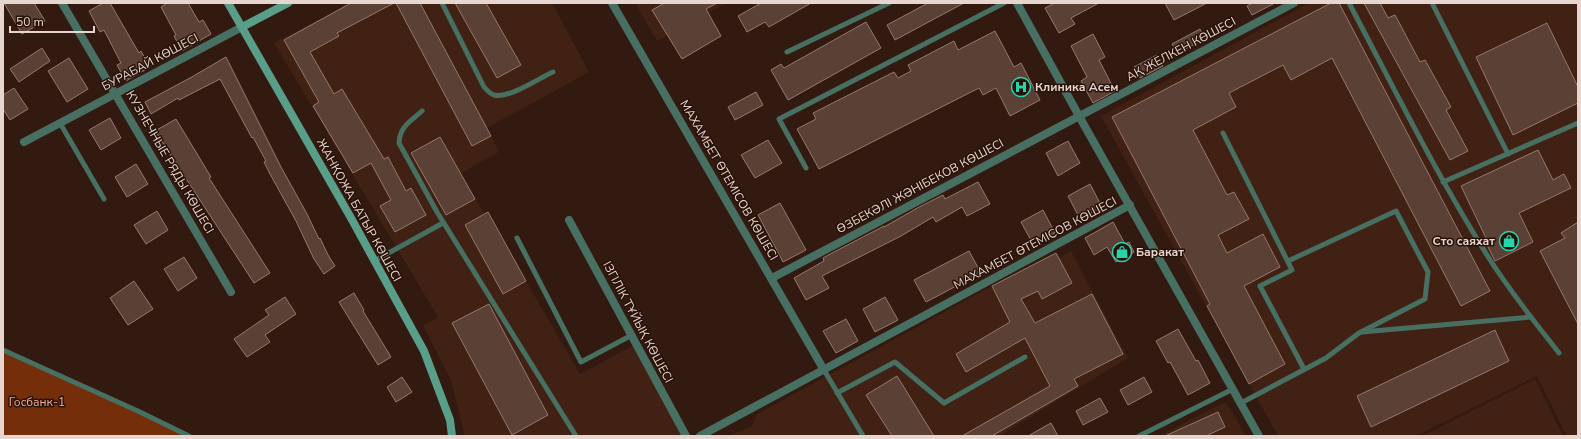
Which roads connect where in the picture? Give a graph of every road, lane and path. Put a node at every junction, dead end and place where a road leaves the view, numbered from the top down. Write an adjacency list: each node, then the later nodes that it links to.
1 (62, 3): 15 (street, КУЗНЕЧНЫЕ РЯДЫ КӨШЕСІ)
2 (228, 3): 12 (main road, ЖАНҚОЖА БАТЫР КӨШЕСІ)
3 (288, 3): 12 (main road, БУРАБАЙ КӨШЕСІ)
4 (442, 3): 14 (lane)
5 (612, 3): 32 (street, МАХАМБЕТ ӨТЕМІСОВ КӨШЕСІ)
6 (889, 3): 13 (lane)
7 (1004, 3): 23 (lane)
8 (1017, 3): 17 (street)
9 (1294, 3): 17 (street, АҚ ЖЕЛКЕН КӨШЕСІ)
10 (1349, 3): 24 (lane)
11 (1432, 3): 22 (lane)
12 (242, 27): 15 (street, БУРАБАЙ КӨШЕСІ); 30 (main road, ЖАНҚОЖА БАТЫР КӨШЕСІ)
13 (787, 52)
14 (553, 72)
15 (116, 94): 18 (street, БУРАБАЙ КӨШЕСІ); 33 (street, КУЗНЕЧНЫЕ РЯДЫ КӨШЕСІ)
16 (422, 111): 28 (lane)
17 (1079, 116): 26 (street); 32 (street, ӨЗБЕКӘЛІ ЖӘНІБЕКОВ КӨШЕСІ)
18 (60, 123): 21 (street, БУРАБАЙ КӨШЕСІ); 25 (lane)
19 (1578, 123): 22 (lane)
20 (1223, 133): 31 (lane)
21 (24, 142)
22 (1508, 154): 24 (lane)
23 (806, 168)
24 (1443, 182): 34 (lane)
25 (104, 199)
26 (1130, 205): 40 (street, МАХАМБЕТ ӨТЕМІСОВ КӨШЕСІ); 42 (street)
27 (569, 220): 36 (street, ІЗГІЛІК ТҰЙЫҚ КӨШЕСІ)
28 (443, 222): 30 (lane); 47 (lane)
29 (517, 238): 36 (lane)
30 (374, 261): 46 (main road, ЖАНҚОЖА БАТЫР КӨШЕСІ)
31 (1288, 261): 35 (lane); 41 (lane)
32 (772, 278): 40 (street, МАХАМБЕТ ӨТЕМІСОВ КӨШЕСІ)
33 (231, 292)
34 (1531, 317): 35 (lane); 38 (lane)
35 (1359, 333): 41 (lane)
36 (632, 336): 48 (street, ІЗГІЛІК ТҰЙЫҚ КӨШЕСІ)
37 (3, 350): 45 (lane)
38 (1559, 353)
39 (1025, 357): 43 (lane)
40 (824, 370): 43 (lane); 49 (street, МАХАМБЕТ ӨТЕМІСОВ КӨШЕСІ)
41 (1304, 370): 44 (lane)
42 (1233, 389): 44 (street); 51 (lane)
43 (837, 393): 50 (lane)
44 (1241, 403): 52 (street)
45 (189, 436)
46 (452, 436)
47 (576, 436)
48 (686, 436)
49 (700, 436)
50 (863, 436)
51 (1139, 436)
52 (1260, 436)

